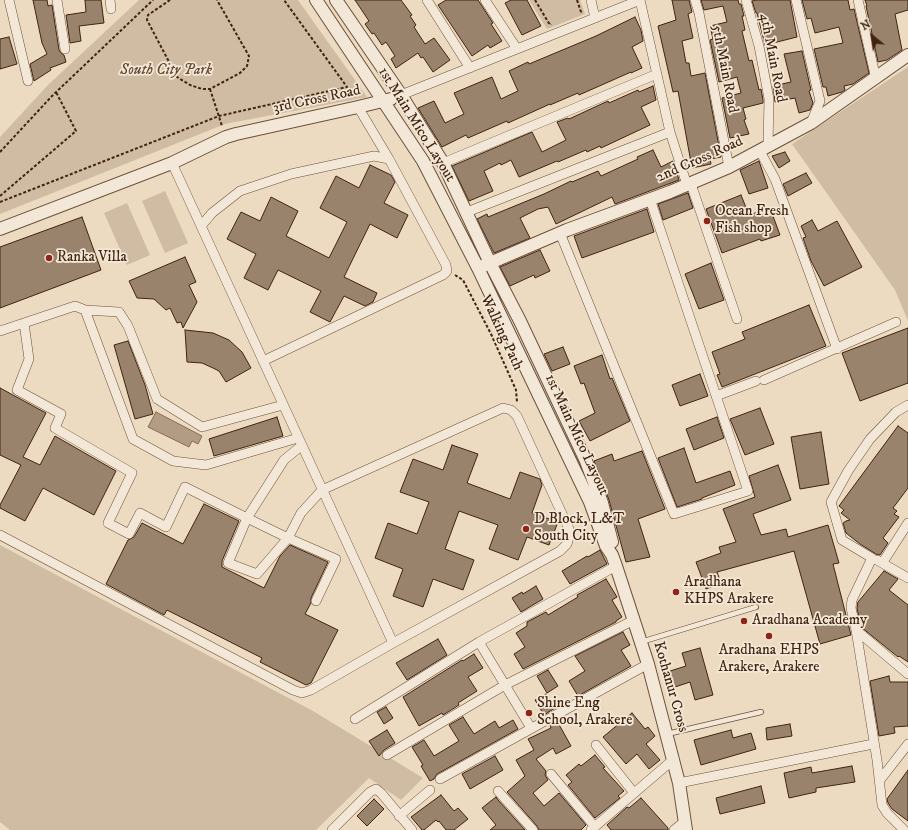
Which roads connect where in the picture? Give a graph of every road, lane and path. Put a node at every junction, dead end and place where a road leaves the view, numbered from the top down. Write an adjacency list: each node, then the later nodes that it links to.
1 (9, 0): 28 (street)
2 (57, 0): 22 (street)
3 (153, 0): 30 (path)
4 (170, 0): 29 (path)
5 (217, 0): 29 (path)
6 (284, 0): 34 (path)
7 (316, 0): 32 (street, 1st Main Mico Layout)
8 (336, 0): 31 (street, 1st Main Mico Layout)
9 (427, 0): 25 (street)
10 (485, 0): 23 (street)
11 (535, 0): 21 (path)
12 (577, 0): 19 (path)
13 (591, 0): 20 (street)
14 (640, 0): 20 (street, 3rd Cross Road); 26 (street)
15 (695, 0): 43 (street, 5th Main Road)
16 (746, 0): 38 (street, 4th Main Road)
17 (796, 0): 35 (street)
18 (858, 0): 27 (street)
19 (575, 15)
20 (595, 18): 23 (street, 3rd Cross Road)
21 (556, 22)
22 (66, 49)
23 (517, 49): 25 (street, 3rd Cross Road)
24 (908, 55): 27 (street, 2nd Cross Road)
25 (470, 68): 31 (street, 3rd Cross Road)
26 (657, 74): 36 (street); 42 (street)
27 (876, 79): 35 (street, 2nd Cross Road)
28 (28, 81)
29 (210, 89): 34 (path)
30 (56, 92): 39 (path); 45 (path)
31 (401, 95): 32 (street, 3rd Cross Road); 42 (street, 1st Main Mico Layout)
32 (384, 101): 33 (street, 3rd Cross Road); 53 (street, 1st Main Mico Layout)
33 (358, 107): 37 (street, 3rd Cross Road); 40 (street)
34 (219, 116): 37 (path); 47 (path)
35 (811, 123): 38 (street, 2nd Cross Road)
36 (670, 132): 44 (street); 48 (street)
37 (226, 137): 41 (street, 3rd Cross Road)
38 (764, 148): 43 (street, 2nd Cross Road); 60 (street)
39 (0, 152)
40 (389, 159): 49 (street); 54 (street)
41 (172, 163): 49 (street); 50 (street, 3rd Cross Road)
42 (443, 163): 48 (street, 1st Main Mico Layout)
43 (729, 167): 44 (street, 2nd Cross Road)
44 (689, 185): 46 (street, 2nd Cross Road); 56 (street)
45 (0, 196)
46 (650, 199): 51 (street, 2nd Cross Road); 62 (street)
47 (0, 202)
48 (466, 212): 52 (street, 1st Main Mico Layout)
49 (201, 226): 61 (street)
50 (0, 229)
51 (560, 233): 52 (street, 2nd Cross Road); 62 (street)
52 (490, 263): 53 (street, 2nd Cross Road); 72 (street, 1st Main Mico Layout)
53 (478, 268): 72 (street, 1st Main Mico Layout)
54 (447, 271): 61 (street); 65 (path, Walking Path)
55 (85, 310): 58 (street); 64 (street); 66 (street)
56 (737, 319)
57 (896, 322): 60 (street)
58 (24, 323): 59 (street); 68 (street)
59 (0, 331)
60 (837, 349): 62 (street)
61 (263, 361): 64 (street)
62 (716, 396)
63 (908, 404): 73 (street)
64 (283, 405): 66 (street)
65 (517, 416): 67 (street); 83 (street)
66 (300, 442): 67 (street); 68 (street)
67 (322, 490): 71 (street); 83 (street)
68 (247, 518): 71 (street); 71 (street)
69 (908, 523): 74 (street)
70 (0, 535): 83 (street)
71 (288, 538): 77 (street)
72 (612, 555): 75 (street, Kothanur Cross)
73 (872, 558): 74 (street); 80 (street)
74 (882, 562): 76 (street)
75 (616, 566): 79 (street, Kothanur Cross); 81 (street)
76 (908, 578)
77 (316, 601)
78 (756, 607): 82 (lane)
79 (634, 620): 82 (street, Kothanur Cross); 86 (street)
80 (856, 630): 85 (street); 91 (street)
81 (479, 642): 86 (street); 88 (street)
82 (641, 642): 84 (street, Kothanur Cross)
83 (392, 643)
84 (648, 664): 89 (street); 90 (street, Kothanur Cross)
85 (908, 674)
86 (505, 685): 89 (street); 94 (street)
87 (761, 712): 90 (lane)
88 (355, 719)
89 (531, 728): 97 (street)
90 (667, 734): 95 (street, Kothanur Cross)
91 (873, 744): 98 (street); 99 (street)
92 (908, 744): 98 (street)
93 (596, 745): 102 (street)
94 (387, 755)
95 (674, 759): 99 (street, Kothanur Cross); 102 (street)
96 (551, 774): 105 (street)
97 (440, 779)
98 (880, 780): 110 (street)
99 (679, 783): 104 (street, Kothanur Cross)
100 (430, 790): 103 (street)
101 (498, 791): 108 (street)
102 (634, 793): 105 (street)
103 (399, 816): 106 (street); 107 (street)
104 (685, 826): 109 (street)
105 (593, 828)
106 (332, 830)
107 (412, 830)
108 (533, 830)
109 (674, 830)
110 (904, 830)

